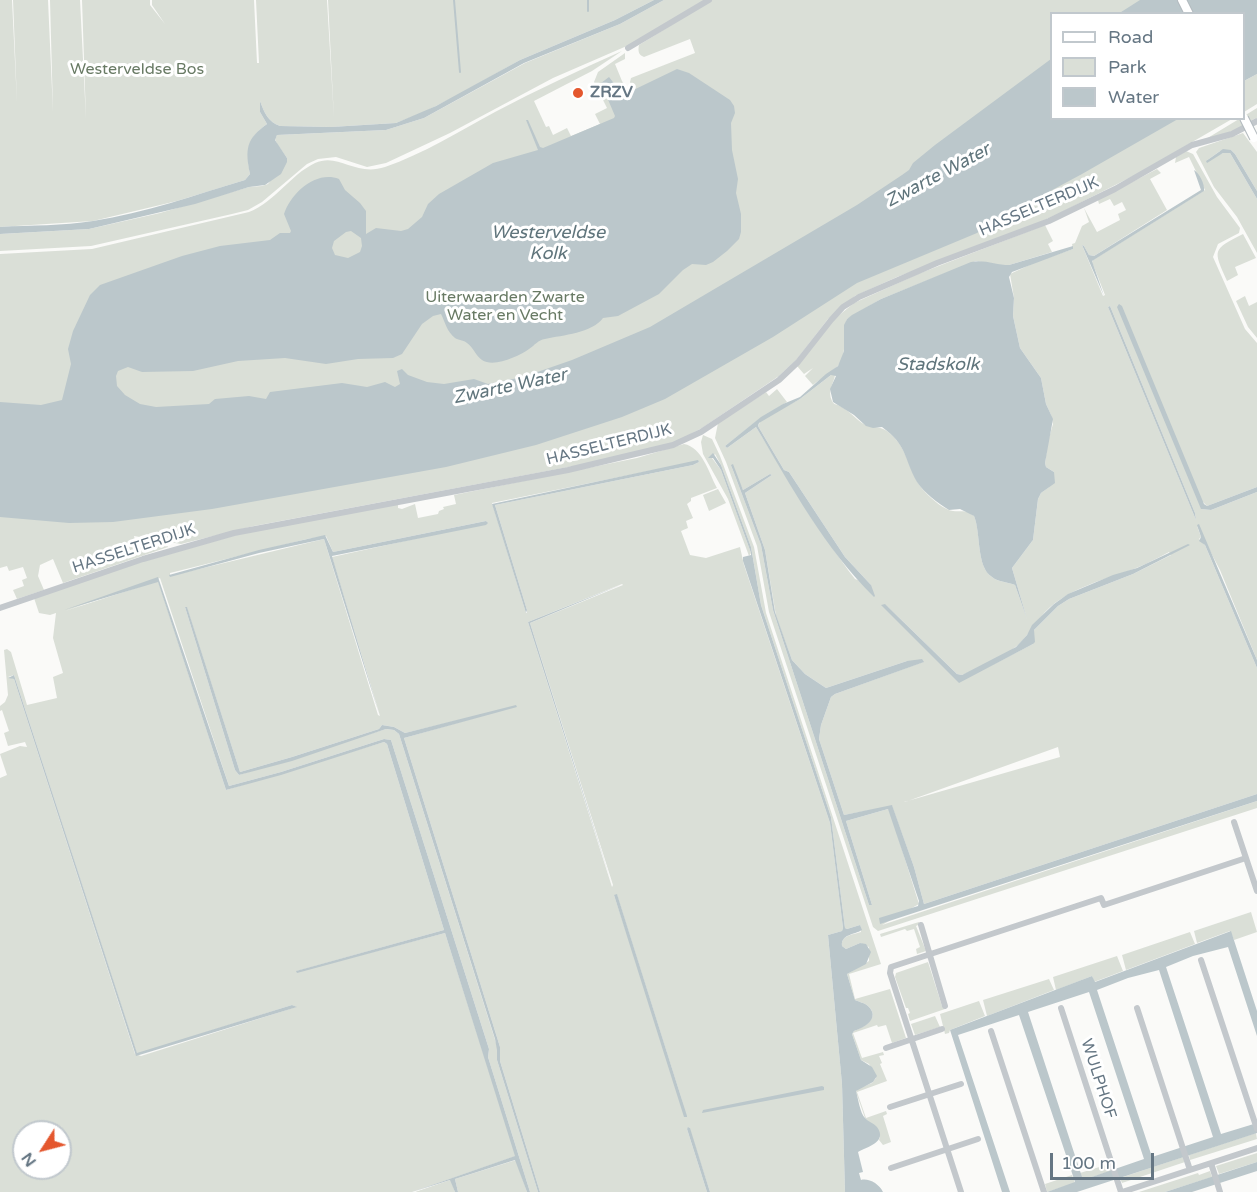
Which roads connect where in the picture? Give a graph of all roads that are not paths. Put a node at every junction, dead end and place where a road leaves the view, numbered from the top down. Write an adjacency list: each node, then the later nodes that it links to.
1 (709, 0): 2 (street)
2 (628, 48)
3 (1245, 120): 5 (main road, bridge)
4 (1257, 121): 6 (street, HASSELTERDIJK)
5 (1256, 141)
6 (0, 608)
7 (1234, 822): 8 (street)
8 (1246, 858): 9 (street); 12 (street)
9 (1255, 876): 10 (street)
10 (1257, 891)
11 (921, 925): 12 (street)
12 (929, 954): 14 (street); 19 (street)
13 (1201, 960): 24 (street)
14 (945, 1006)
15 (1061, 1008): 34 (street, WULPHOF)
16 (1137, 1008): 30 (street)
17 (942, 1029): 19 (street)
18 (991, 1031): 31 (street)
19 (912, 1039): 20 (street); 22 (street)
20 (886, 1048)
21 (961, 1084): 22 (street)
22 (929, 1095): 23 (street); 27 (street)
23 (890, 1107)
24 (1257, 1129)
25 (978, 1139): 27 (street)
26 (1257, 1148): 28 (street)
27 (947, 1149): 29 (street); 33 (street)
28 (1210, 1163): 30 (street); 32 (street)
29 (891, 1168)
30 (1190, 1170): 34 (street)
31 (1043, 1191)
32 (1220, 1191)
33 (961, 1192)
34 (1121, 1192)

